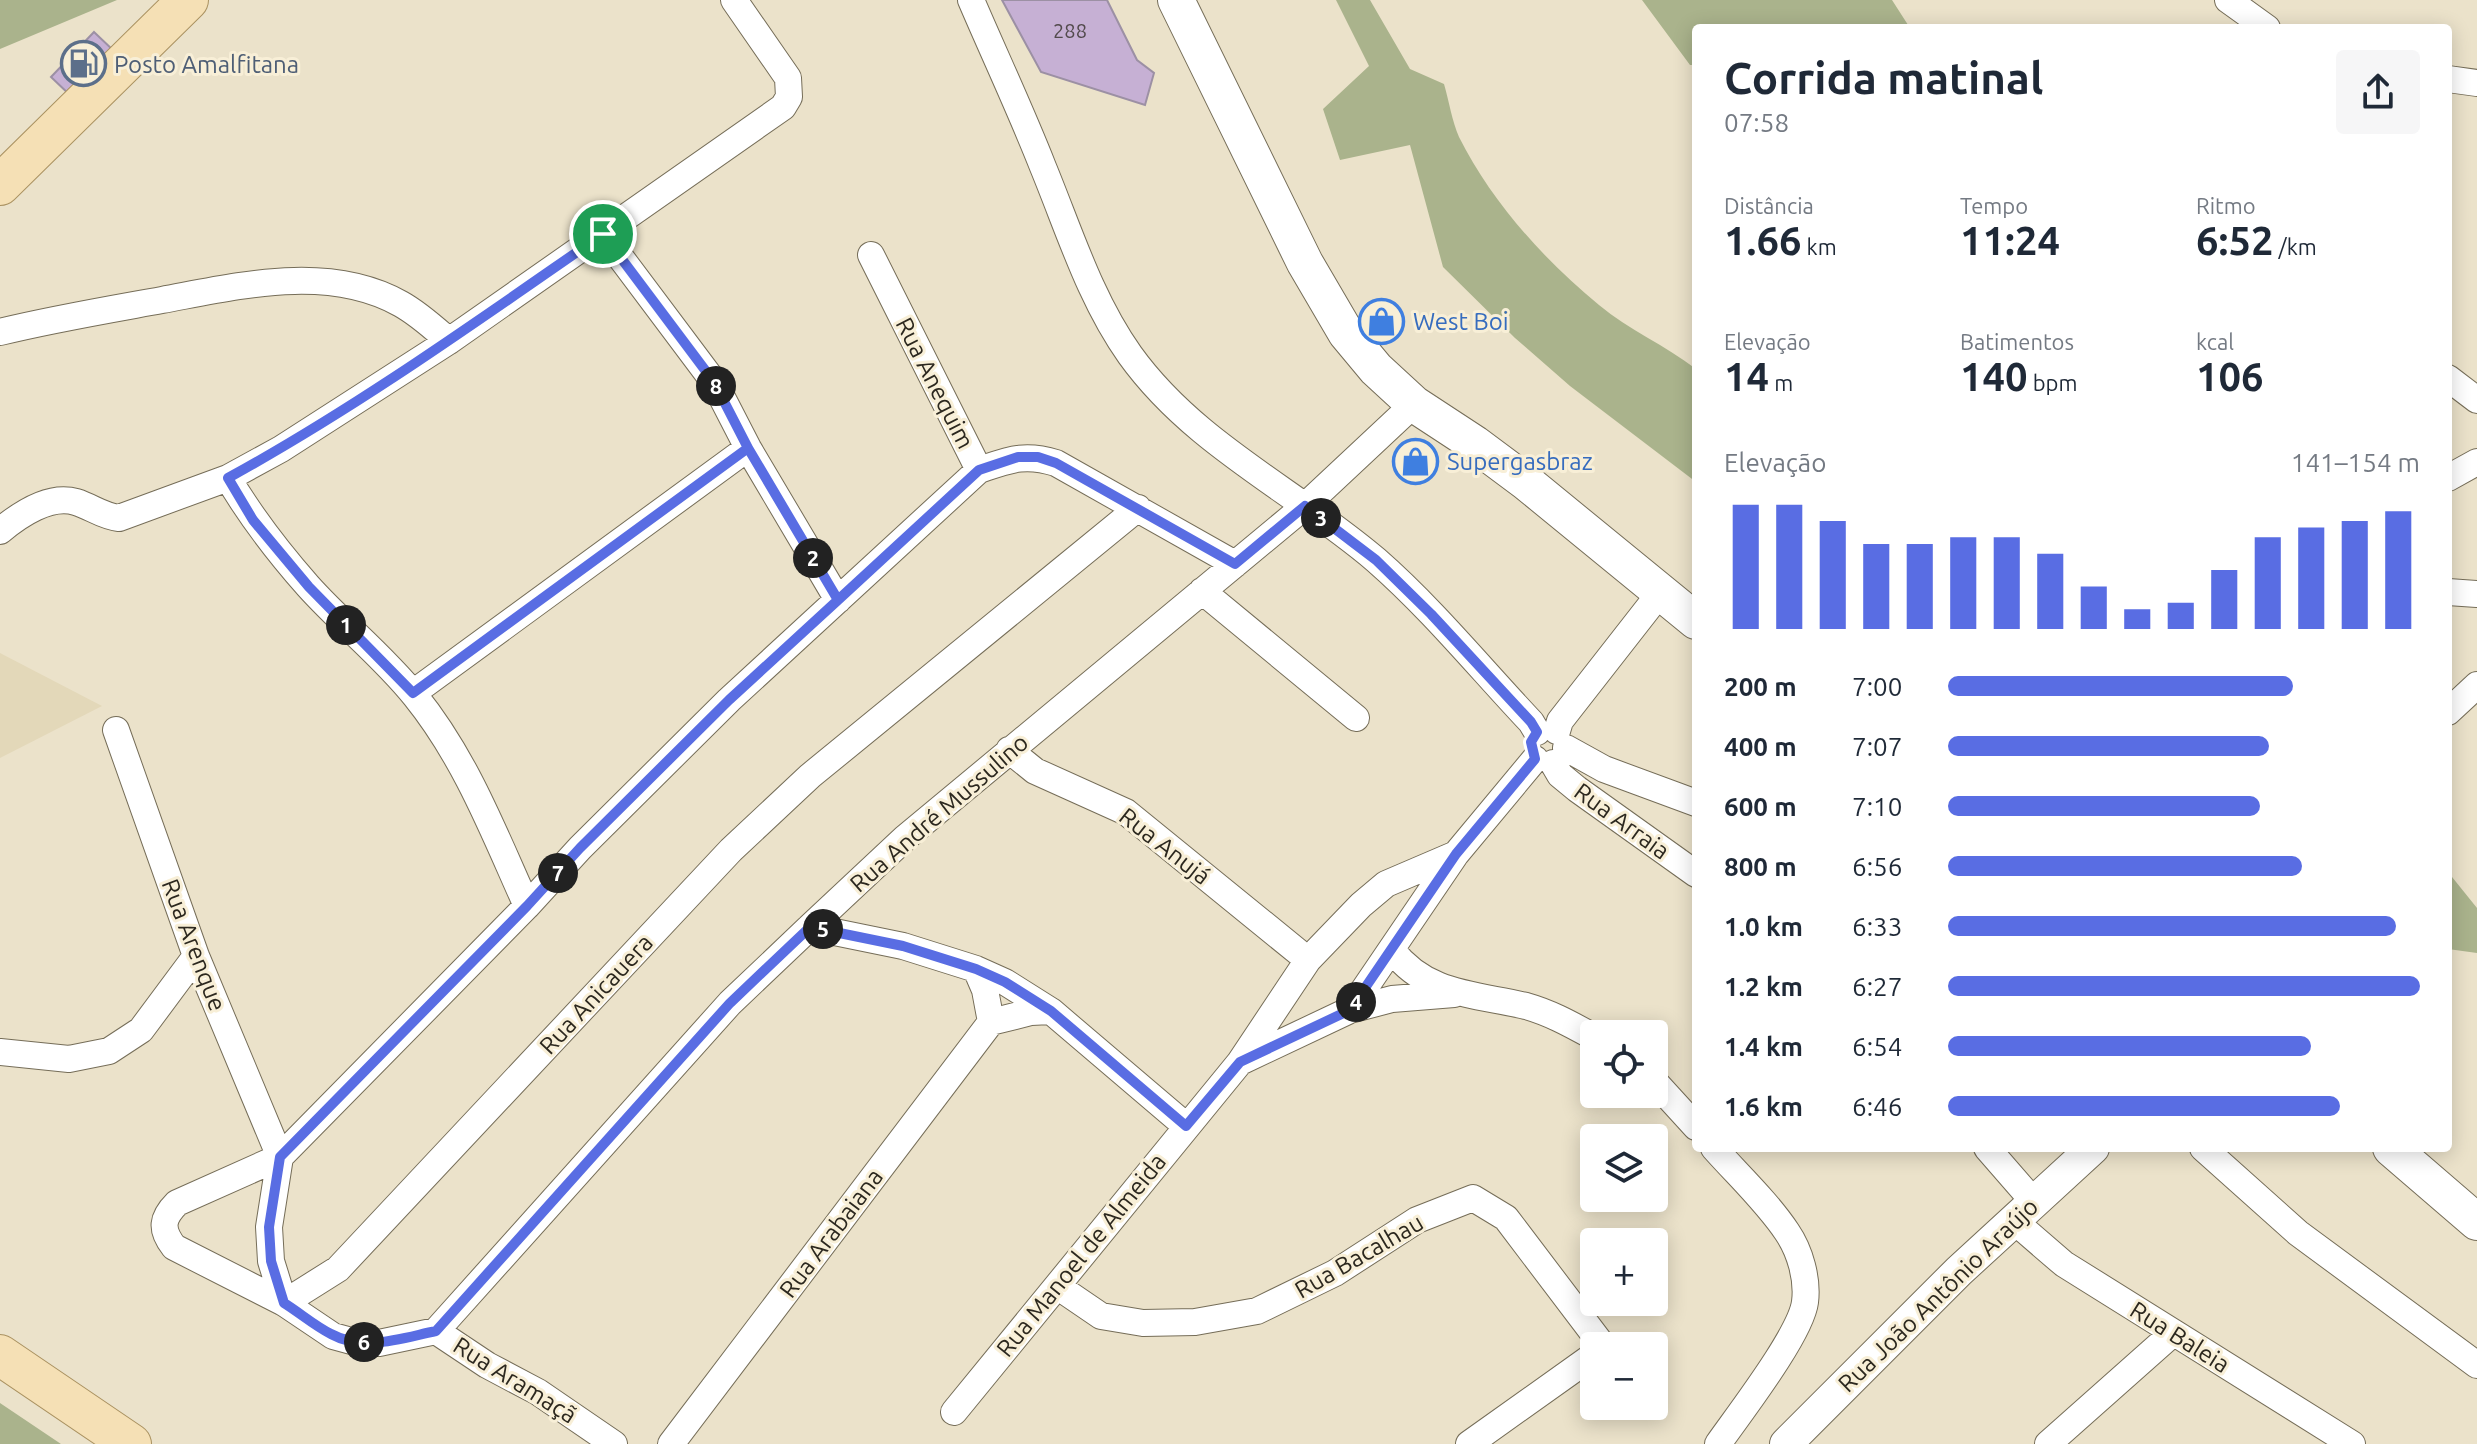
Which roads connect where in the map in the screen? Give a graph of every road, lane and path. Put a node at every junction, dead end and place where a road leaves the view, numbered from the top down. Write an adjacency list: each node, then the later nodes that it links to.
1 (188, 0): 9 (main road)
2 (734, 0): 10 (street)
3 (971, 0): 22 (street, Rua Arraia)
4 (1176, 0): 16 (main road)
5 (2228, 0): 6 (street)
6 (2261, 24)
7 (2452, 80): 8 (street)
8 (2477, 83)
9 (0, 185)
10 (603, 234): 13 (street); 17 (street)
11 (871, 255): 19 (street, Rua Anequim)
12 (0, 332): 13 (street)
13 (449, 341): 21 (street)
14 (2452, 381): 15 (street)
15 (2477, 400)
16 (1414, 404): 22 (street, Rua André Mussulino); 28 (main road)
17 (748, 448): 30 (street); 33 (street)
18 (2477, 462): 20 (street)
19 (979, 470): 23 (street, Rua Anequim); 30 (street)
20 (2452, 476)
21 (228, 478): 24 (street); 33 (street)
22 (1305, 506): 25 (street, Rua André Mussulino); 37 (street, Rua Arraia)
23 (1138, 508): 25 (street, Rua Anequim); 67 (street, Rua Anicauera)
24 (0, 531)
25 (1235, 564): 26 (street, Rua André Mussulino)
26 (1202, 591): 35 (street); 38 (street, Rua André Mussulino)
27 (2452, 592): 29 (street)
28 (1660, 593): 31 (main road); 37 (street, Rua Manoel de Almeida)
29 (2477, 594)
30 (838, 600): 42 (street)
31 (1692, 618)
32 (2477, 685): 34 (street)
33 (413, 693): 42 (street)
34 (2452, 708)
35 (1356, 718)
36 (116, 730): 45 (street, Rua Arenque)
37 (1550, 747): 39 (street); 40 (street, Rua Manoel de Almeida); 41 (street, Rua Arraia)
38 (1009, 750): 43 (street, Rua André Mussulino); 46 (street, Rua Anujá)
39 (1692, 802)
40 (1456, 854): 44 (street, Rua Manoel de Almeida); 46 (street, Rua Manoel de Almeida)
41 (1692, 871)
42 (527, 906): 63 (street)
43 (810, 927): 47 (street); 68 (street, Rua André Mussulino)
44 (1392, 950): 48 (street); 49 (street, Rua Manoel de Almeida)
45 (196, 956): 53 (street); 63 (street, Rua Arenque)
46 (1308, 960): 54 (street, Rua Manoel de Almeida)
47 (976, 969): 50 (street); 51 (street)
48 (1461, 993): 49 (street); 52 (street)
49 (1350, 1010): 54 (street, Rua Manoel de Almeida)
50 (1051, 1011): 51 (street); 57 (street)
51 (991, 1022): 78 (street, Rua Arabaiana)
52 (1580, 1029)
53 (0, 1052)
54 (1240, 1062): 57 (street, Rua Manoel de Almeida)
55 (1668, 1096): 56 (street)
56 (1692, 1123)
57 (1186, 1126): 66 (street, Rua Manoel de Almeida)
58 (1718, 1152): 80 (street)
59 (1989, 1152): 64 (street)
60 (2089, 1152): 64 (street, Rua João Antônio Araújo)
61 (2207, 1152): 73 (street)
62 (2396, 1152): 65 (main road)
63 (280, 1157): 67 (street); 67 (street)
64 (2024, 1211): 70 (street, Rua Baleia); 81 (street, Rua João Antônio Araújo)
65 (2477, 1222)
66 (1057, 1286): 69 (street, Rua Bacalhau); 74 (street, Rua Manoel de Almeida)
67 (284, 1303): 68 (street, Rua Aramaçã)
68 (436, 1331): 77 (street, Rua Aramaçã)
69 (1592, 1332)
70 (2173, 1333): 75 (street, Rua Baleia); 82 (street)
71 (0, 1355): 76 (main road)
72 (1580, 1365): 79 (street)
73 (2477, 1365)
74 (954, 1412)
75 (2346, 1442)
76 (131, 1444)
77 (614, 1444)
78 (671, 1444)
79 (1469, 1444)
80 (1718, 1444)
81 (1786, 1444)
82 (2048, 1444)

